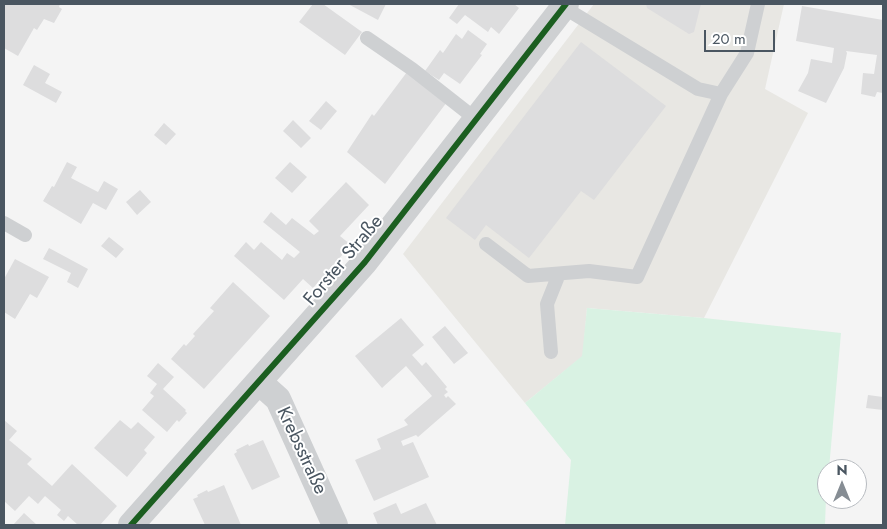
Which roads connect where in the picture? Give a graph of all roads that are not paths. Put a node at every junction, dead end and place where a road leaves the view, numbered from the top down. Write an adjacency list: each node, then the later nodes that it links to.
1 (758, 4): 4 (lane)
2 (564, 5): 4 (lane); 5 (street, Forster Straße)
3 (367, 38): 5 (lane)
4 (721, 94): 9 (lane)
5 (477, 120): 11 (street, Forster Straße)
6 (4, 223): 7 (lane)
7 (25, 235)
8 (486, 244): 9 (lane)
9 (559, 274): 10 (lane)
10 (551, 352)
11 (259, 382): 12 (street, Forster Straße); 13 (street, Krebsstraße)
12 (131, 525)
13 (335, 525)

